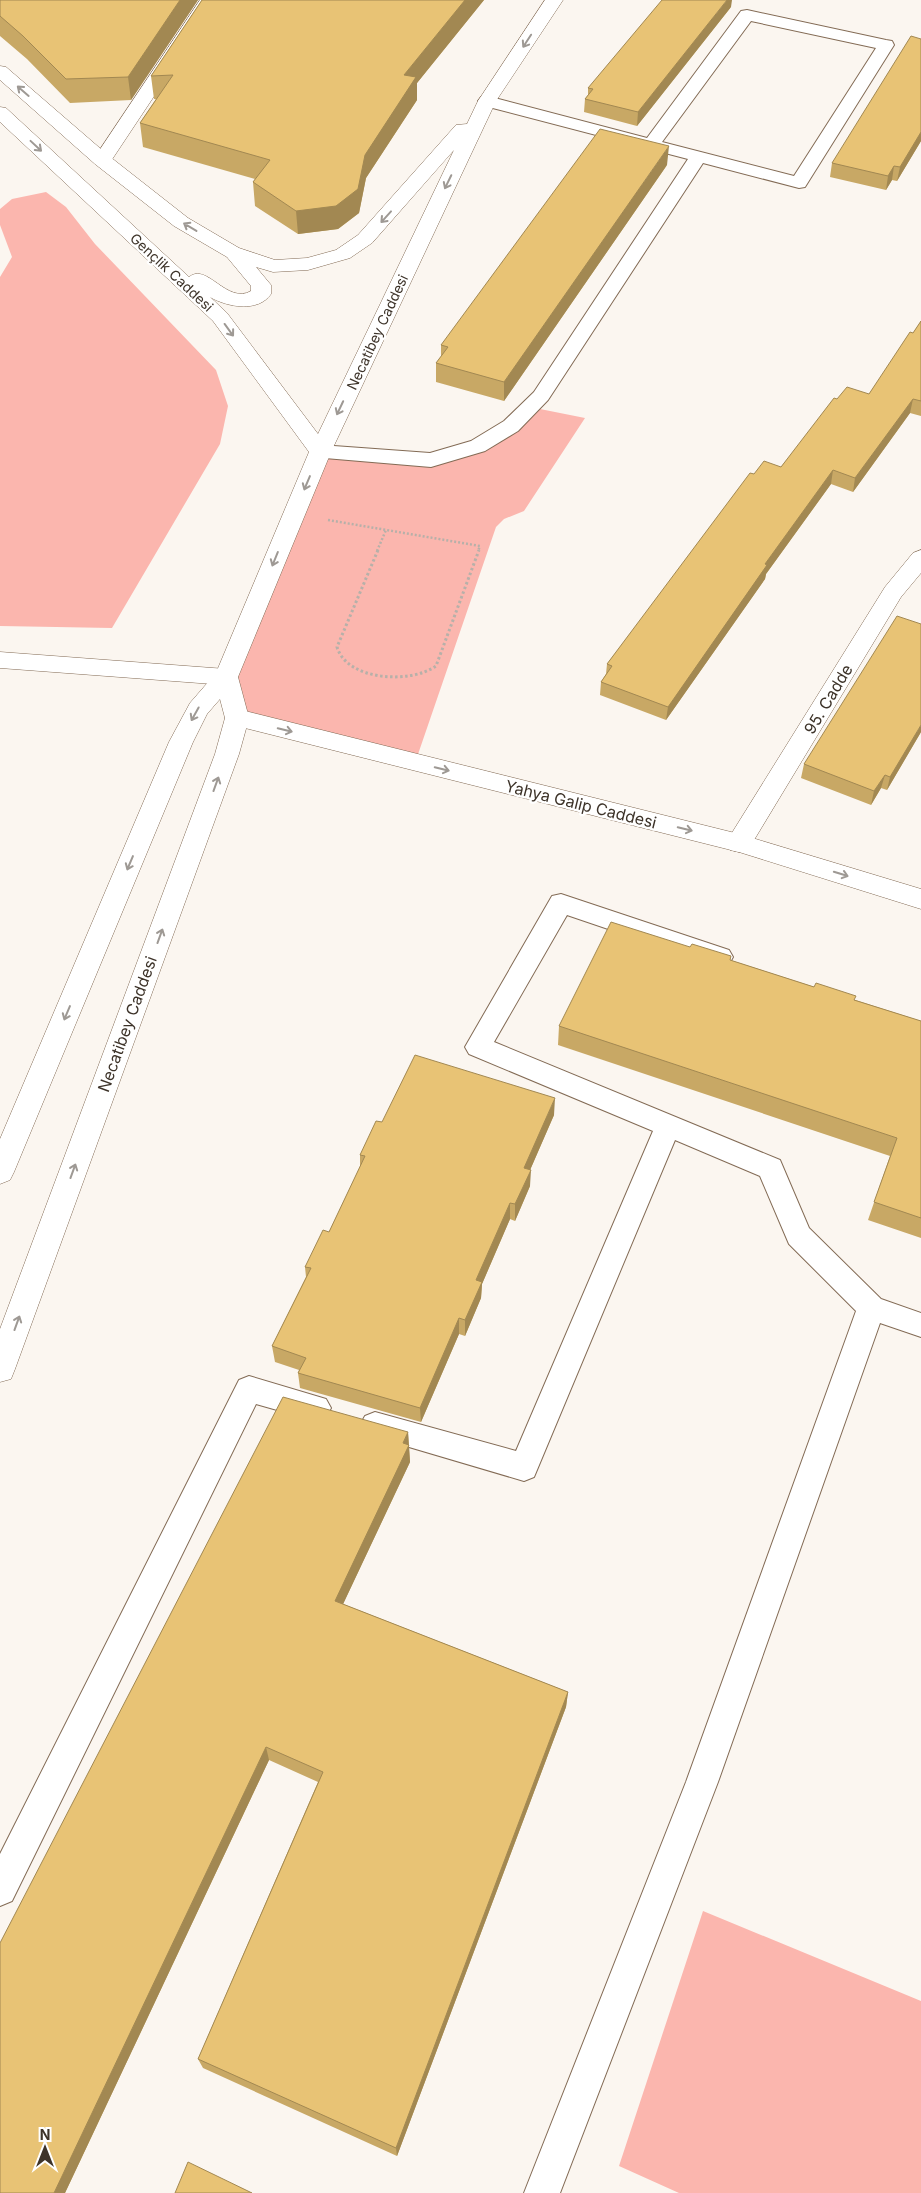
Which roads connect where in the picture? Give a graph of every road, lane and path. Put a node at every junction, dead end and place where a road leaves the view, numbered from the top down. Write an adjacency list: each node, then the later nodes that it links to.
1 (209, 0): 8 (main road)
2 (554, 0): 4 (main road, Necatibey Caddesi, one-way to 4)
3 (0, 71): 8 (main road, one-way to 3)
4 (487, 102): 6 (lane); 10 (main road, one-way to 10); 11 (main road, Necatibey Caddesi, one-way to 11)
5 (0, 112): 9 (main road, Gençlik Caddesi, one-way to 9)
6 (651, 144): 7 (lane); 7 (lane)
7 (698, 157): 11 (lane)
8 (102, 160): 10 (main road, one-way to 8)
9 (136, 238): 10 (main road); 11 (main road, Gençlik Caddesi, one-way to 11)
10 (232, 252)
11 (320, 452): 12 (main road, Necatibey Caddesi, one-way to 12)
12 (293, 514): 13 (path); 16 (main road, Necatibey Caddesi, one-way to 16)
13 (386, 530): 13 (path)
14 (921, 558): 18 (main road, 95. Cadde)
15 (0, 660): 16 (main road)
16 (226, 677): 17 (main road); 22 (main road, Necatibey Caddesi, one-way to 22)
17 (237, 718): 18 (main road, Yahya Galip Caddesi, one-way to 18); 25 (main road, Necatibey Caddesi, one-way to 17)
18 (739, 843): 19 (main road, Yahya Galip Caddesi, one-way to 19)
19 (921, 899)
20 (746, 966): 21 (lane)
21 (668, 1126): 23 (lane); 26 (lane)
22 (0, 1172)
23 (871, 1308): 24 (lane); 27 (lane)
24 (921, 1325)
25 (0, 1369)
26 (0, 1888)
27 (542, 2193)

